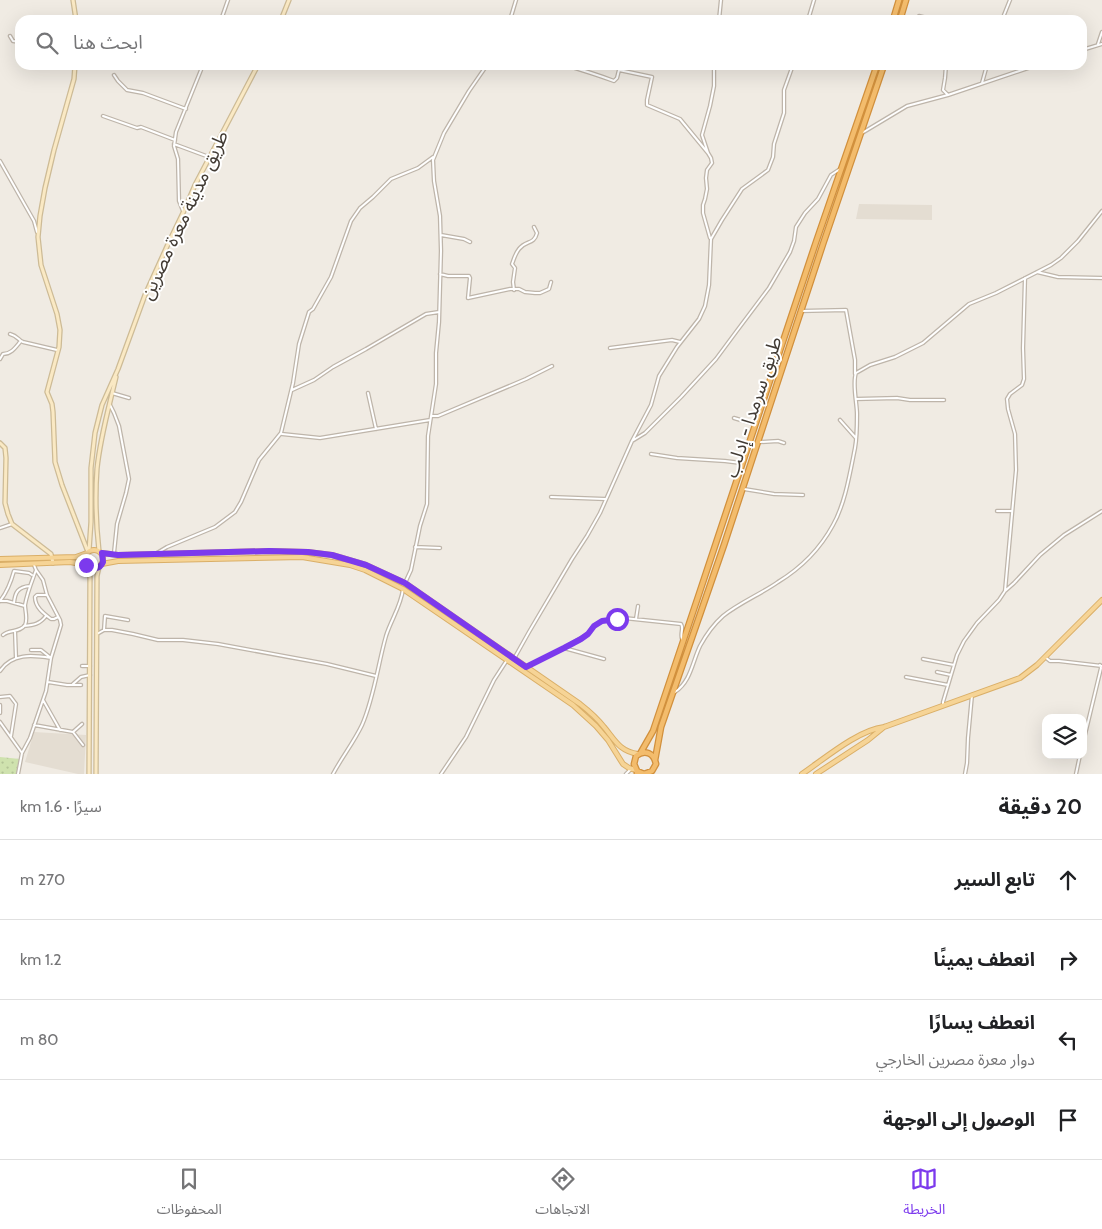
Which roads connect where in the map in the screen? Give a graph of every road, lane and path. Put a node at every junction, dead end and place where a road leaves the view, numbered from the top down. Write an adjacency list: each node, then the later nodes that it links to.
1 (73, 0): 10 (main road)
2 (228, 0): 11 (street)
3 (289, 0): 12 (main road)
4 (516, 0): 13 (street)
5 (721, 0): 14 (street)
6 (814, 0): 15 (street)
7 (899, 0): 16 (highway)
8 (906, 0): 17 (highway)
9 (1010, 0): 18 (street)
10 (75, 15)
11 (222, 15)
12 (283, 15)
13 (512, 15)
14 (719, 15)
15 (810, 15)
16 (894, 15)
17 (902, 15)
18 (1004, 15)
19 (1102, 32): 23 (street)
20 (10, 36): 21 (street)
21 (15, 41)
22 (1102, 44): 23 (street)
23 (1097, 45): 24 (street)
24 (1087, 48)
25 (75, 70): 57 (main road)
26 (201, 70): 44 (street)
27 (255, 70): 49 (main road, طريق مدينة معرة مصرين)
28 (484, 70): 50 (street)
29 (585, 70): 30 (street)
30 (619, 70)
31 (619, 70): 48 (street)
32 (714, 70): 48 (street)
33 (791, 70): 58 (street)
34 (875, 70): 42 (highway, طريق سرمدا - إدلب)
35 (882, 70): 43 (highway, طريق سرمدا - إدلب)
36 (946, 70): 41 (street)
37 (986, 70): 40 (street)
38 (1022, 70): 40 (street)
39 (114, 76): 44 (street)
40 (982, 83): 41 (street)
41 (948, 95): 46 (street)
42 (866, 96): 43 (highway); 52 (highway, طريق سرمدا - إدلب)
43 (872, 98): 46 (highway, طريق سرمدا - إدلب)
44 (186, 109): 47 (street)
45 (103, 116): 47 (street)
46 (860, 135): 61 (highway, طريق سرمدا - إدلب)
47 (174, 142): 49 (street); 54 (street)
48 (708, 153): 58 (street)
49 (209, 157): 54 (main road, طريق مدينة معرة مصرين)
50 (434, 157): 56 (street); 79 (street)
51 (0, 161): 57 (street)
52 (842, 168): 60 (highway, طريق سرمدا - إدلب); 94 (street)
53 (1102, 211): 62 (street)
54 (183, 213): 77 (main road, طريق مدينة معرة مصرين)
55 (534, 227): 67 (street)
56 (440, 235): 59 (street); 63 (street)
57 (38, 237): 74 (main road)
58 (711, 239): 72 (street)
59 (470, 242)
60 (816, 242): 61 (highway); 90 (highway, طريق سرمدا - إدلب)
61 (823, 244): 68 (highway, طريق سرمدا - إدلب)
62 (1037, 272): 64 (street); 65 (street)
63 (440, 274): 67 (street); 69 (street)
64 (1025, 278): 78 (street); 105 (street)
65 (1102, 278)
66 (551, 282): 67 (street)
67 (514, 290)
68 (800, 311): 78 (street); 96 (highway, طريق سرمدا - إدلب)
69 (439, 312): 79 (street); 86 (street)
70 (10, 334): 71 (street)
71 (21, 341): 74 (street); 75 (street)
72 (680, 342): 73 (street); 94 (street)
73 (610, 348)
74 (58, 350): 111 (main road)
75 (0, 359)
76 (552, 366): 86 (street)
77 (118, 369): 80 (main road, طريق مدينة معرة مصرين); 111 (main road, طريق مدينة معرة مصرين)
78 (855, 376): 83 (street)
79 (291, 390): 92 (street)
80 (112, 393): 82 (street); 85 (main road, طريق مدينة معرة مصرين)
81 (368, 393): 91 (street)
82 (130, 398)
83 (856, 399): 84 (street); 93 (street)
84 (944, 400)
85 (110, 405): 112 (main road, طريق مدينة معرة مصرين); 113 (street)
86 (431, 416): 88 (street)
87 (734, 418): 90 (street)
88 (430, 420): 91 (street); 109 (street)
89 (840, 420): 93 (street)
90 (756, 425): 99 (highway, طريق سرمدا - إدلب)
91 (376, 429): 92 (street)
92 (281, 434): 114 (street)
93 (856, 438): 169 (street)
94 (632, 441): 103 (street)
95 (0, 443): 107 (main road)
96 (757, 443): 97 (street); 100 (highway, طريق سرمدا - إدلب)
97 (784, 443)
98 (651, 454): 99 (street)
99 (744, 463): 143 (highway, طريق سرمدا - إدلب)
100 (742, 489): 101 (street); 169 (highway, طريق سرمدا - إدلب)
101 (804, 495)
102 (552, 498): 103 (street)
103 (605, 499): 149 (street)
104 (997, 511): 105 (street)
105 (1012, 511): 128 (street)
106 (1102, 511): 128 (street)
107 (12, 524): 108 (street); 116 (main road)
108 (0, 528)
109 (415, 547): 110 (street); 124 (street)
110 (440, 548)
111 (88, 552): 112 (main road); 116 (main road); 119 (main road)
112 (100, 552): 113 (main road); 120 (main road)
113 (114, 554): 114 (main road)
114 (155, 554): 124 (main road)
115 (0, 559): 116 (main road)
116 (53, 560): 117 (main road); 119 (main road)
117 (34, 564): 118 (main road); 121 (street)
118 (0, 565)
119 (88, 566): 120 (main road); 155 (main road)
120 (101, 566): 127 (main road); 141 (main road)
121 (36, 570): 122 (street); 129 (street)
122 (33, 577): 126 (street); 131 (street)
123 (22, 581): 125 (street)
124 (405, 583): 149 (main road)
125 (24, 586): 126 (street); 131 (street)
126 (30, 586): 132 (street)
127 (403, 589): 152 (main road); 162 (street)
128 (1005, 591): 153 (street)
129 (47, 595): 134 (street); 135 (street)
130 (1102, 600): 146 (main road)
131 (14, 603): 132 (street)
132 (25, 606): 138 (street)
133 (638, 606): 136 (street)
134 (46, 616): 135 (street); 138 (street)
135 (58, 617): 148 (street)
136 (636, 619): 143 (street); 144 (street)
137 (128, 620): 139 (street)
138 (24, 626): 140 (street)
139 (104, 630): 141 (street); 162 (street)
140 (15, 631): 142 (street); 147 (street)
141 (97, 634): 193 (main road)
142 (3, 635)
143 (683, 642): 186 (highway, طريق سرمدا - إدلب)
144 (564, 648): 150 (street); 157 (street)
145 (31, 650): 148 (street)
146 (1045, 657): 156 (street); 170 (main road)
147 (16, 658): 148 (street); 158 (street)
148 (51, 658): 164 (street)
149 (514, 659): 157 (main road)
150 (604, 659)
151 (923, 659): 153 (street)
152 (507, 660): 165 (main road); 195 (street)
153 (954, 665): 160 (street)
154 (82, 666): 155 (street)
155 (90, 666): 161 (main road)
156 (1101, 666): 179 (street)
157 (526, 667): 165 (main road)
158 (0, 671)
159 (937, 672): 160 (street)
160 (951, 674): 168 (street)
161 (90, 675): 166 (street); 192 (main road)
162 (376, 676): 194 (street)
163 (906, 677): 168 (street)
164 (48, 682): 166 (street); 172 (street)
165 (543, 682): 186 (main road); 189 (main road)
166 (72, 685): 167 (street)
167 (80, 685)
168 (948, 685): 174 (street)
169 (672, 693): 188 (highway, طريق سرمدا - إدلب)
170 (972, 695): 174 (main road); 199 (street)
171 (0, 697): 183 (street)
172 (43, 700): 178 (street); 181 (street)
173 (0, 705): 175 (street)
174 (944, 706): 180 (main road)
175 (0, 713)
176 (0, 722): 183 (street)
177 (82, 724): 182 (street)
178 (34, 725): 181 (street); 185 (street)
179 (1087, 726)
180 (884, 727): 197 (main road); 198 (main road)
181 (60, 730): 182 (street)
182 (73, 732): 184 (street)
183 (11, 736): 185 (street)
184 (83, 745)
185 (22, 753): 191 (street)
186 (639, 753): 188 (highway); 189 (highway)
187 (1079, 759): 200 (street)
188 (655, 760): 190 (highway)
189 (635, 771): 190 (highway); 196 (street)
190 (651, 773)
191 (18, 774)
192 (89, 774)
193 (96, 774)
194 (333, 774)
195 (441, 774)
196 (626, 774)
197 (802, 774)
198 (816, 774)
199 (965, 774)
200 (1076, 774)

